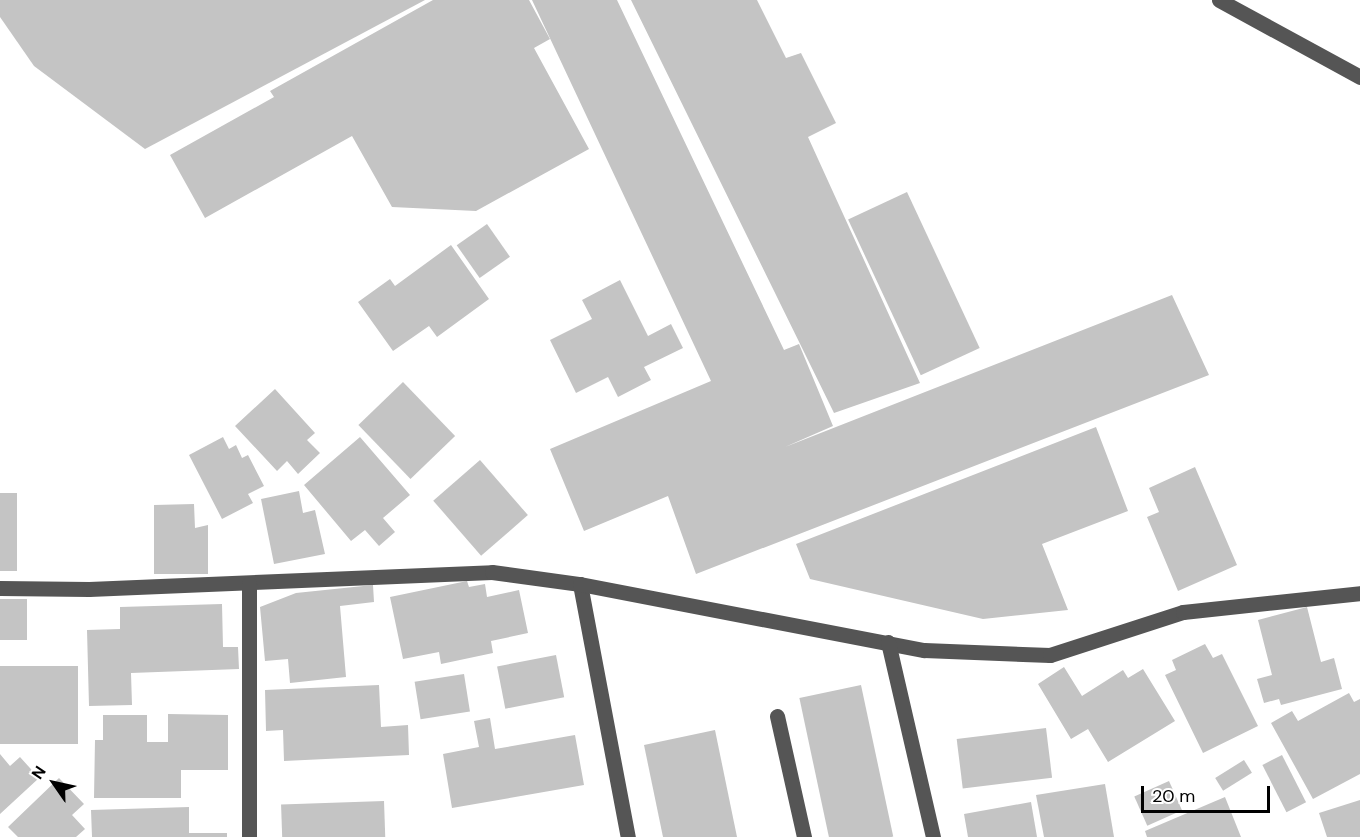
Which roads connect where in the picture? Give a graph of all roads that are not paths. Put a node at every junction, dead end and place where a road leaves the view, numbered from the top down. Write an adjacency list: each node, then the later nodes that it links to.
1 (1219, 0): 2 (street)
2 (1360, 77)
3 (249, 584): 4 (street); 5 (street); 9 (street)
4 (580, 584): 7 (street); 10 (street)
5 (0, 588)
6 (1360, 593): 7 (street)
7 (888, 642): 12 (street)
8 (777, 716): 11 (street)
9 (249, 837)
10 (628, 837)
11 (804, 837)
12 (933, 837)

